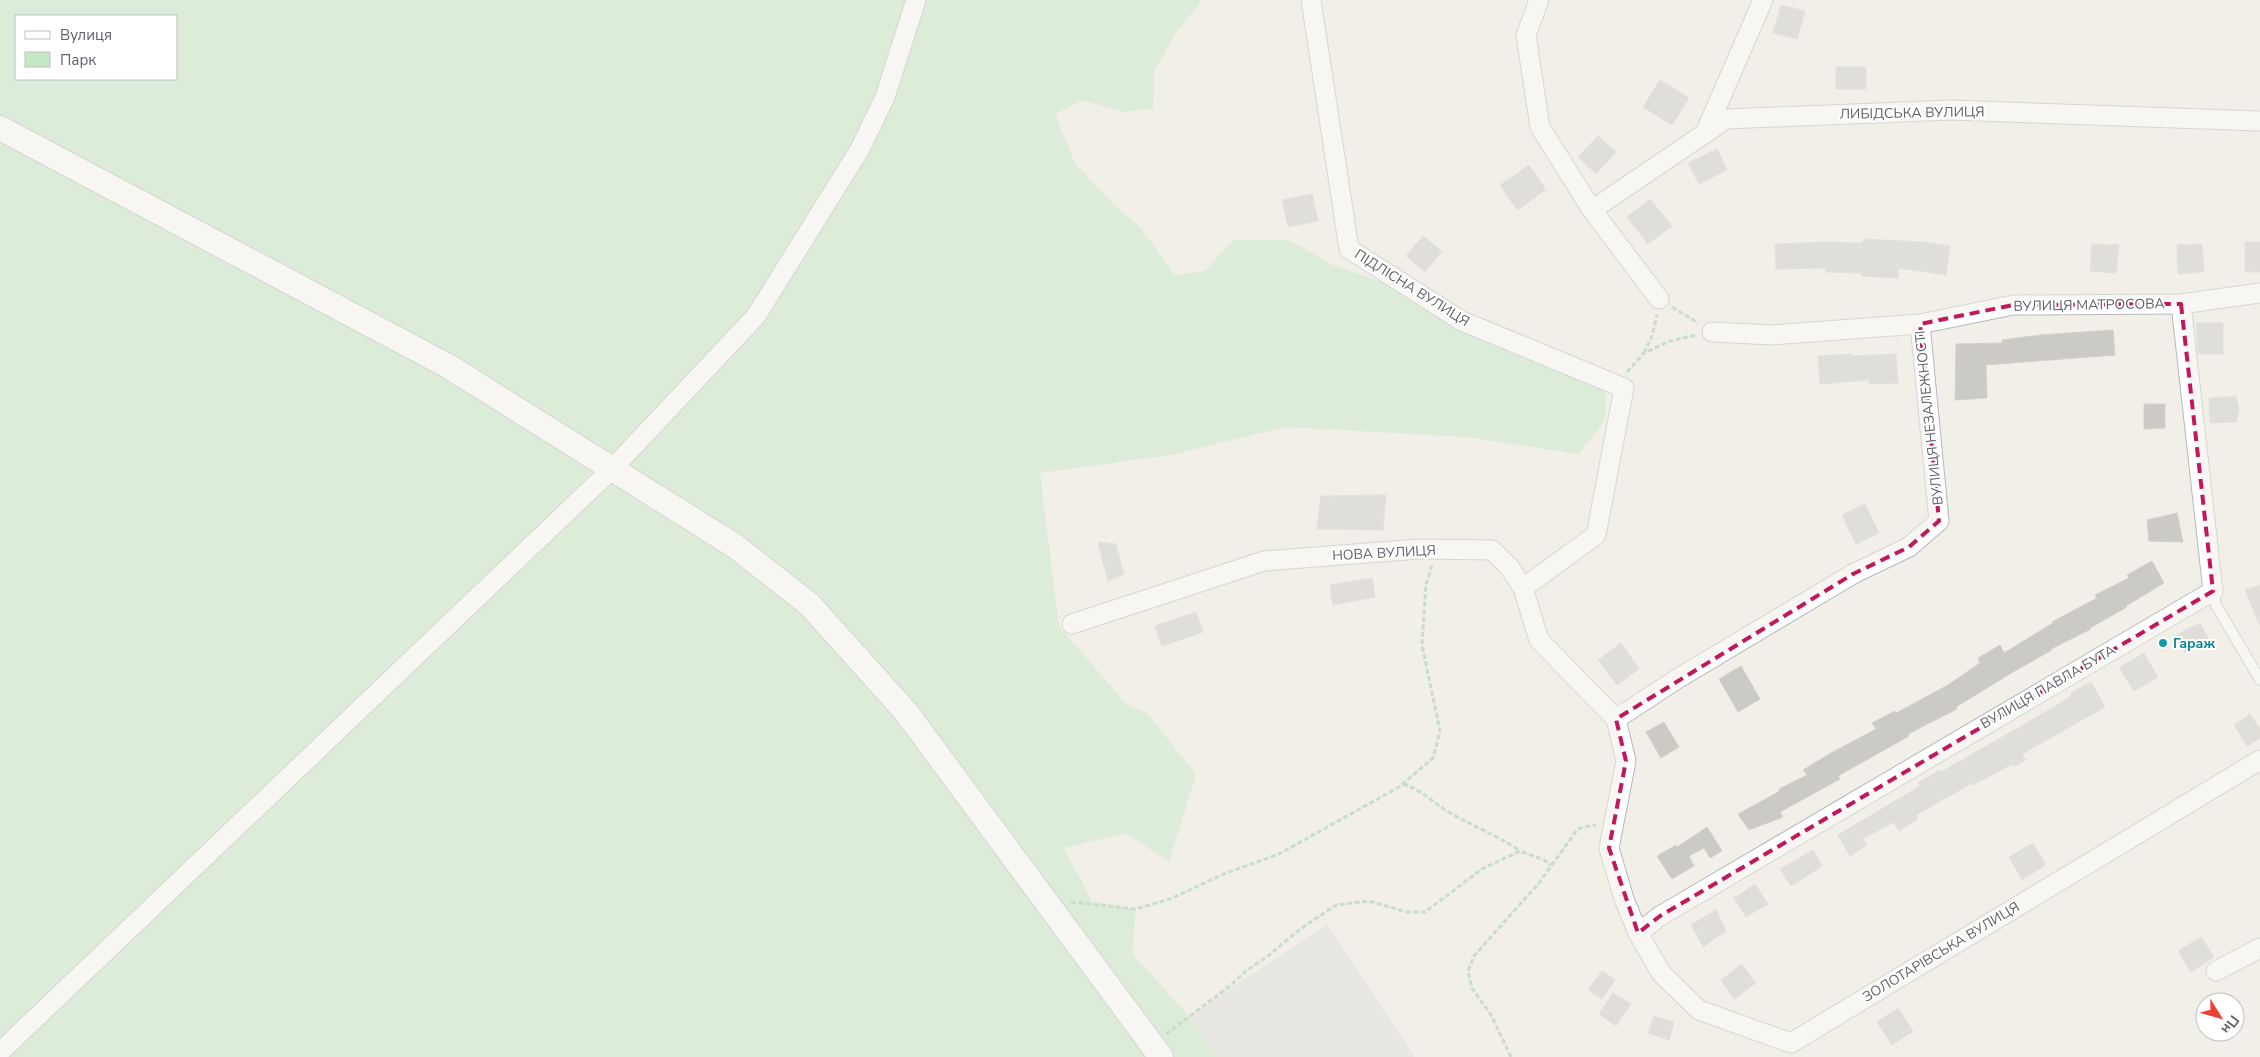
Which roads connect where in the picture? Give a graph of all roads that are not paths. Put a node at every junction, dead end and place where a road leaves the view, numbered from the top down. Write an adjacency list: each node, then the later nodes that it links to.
1 (916, 0): 14 (street)
2 (1311, 0): 15 (street, ПІДЛІСНА ВУЛИЦЯ)
3 (1539, 0): 8 (street)
4 (1763, 0): 7 (street)
5 (2260, 121): 7 (street, ЛИБІДСЬКА ВУЛИЦЯ)
6 (0, 128): 14 (street)
7 (1706, 131): 8 (street, ЛИБІДСЬКА ВУЛИЦЯ)
8 (1592, 210): 10 (street)
9 (2260, 293): 11 (street, ВУЛИЦЯ МАТРОСОВА)
10 (1659, 299)
11 (2181, 304): 12 (street, ВУЛИЦЯ МАТРОСОВА); 16 (street)
12 (1920, 324): 13 (street, ВУЛИЦЯ НЕЗАЛЕЖНОСТІ); 19 (street, ВУЛИЦЯ НЕЗАЛЕЖНОСТІ)
13 (1712, 332)
14 (611, 470): 24 (street); 25 (street)
15 (1523, 588): 17 (street, НОВА ВУЛИЦЯ); 19 (street, НОВА ВУЛИЦЯ)
16 (2213, 591): 18 (lane); 21 (street, ВУЛИЦЯ ПАВЛА БУТА)
17 (1072, 624)
18 (2260, 680)
19 (1616, 719): 21 (street)
20 (2260, 760): 21 (street, ЗОЛОТАРІВСЬКА ВУЛИЦЯ)
21 (1638, 933)
22 (2260, 948): 23 (street)
23 (2216, 971)
24 (1156, 1051)
25 (0, 1052)

